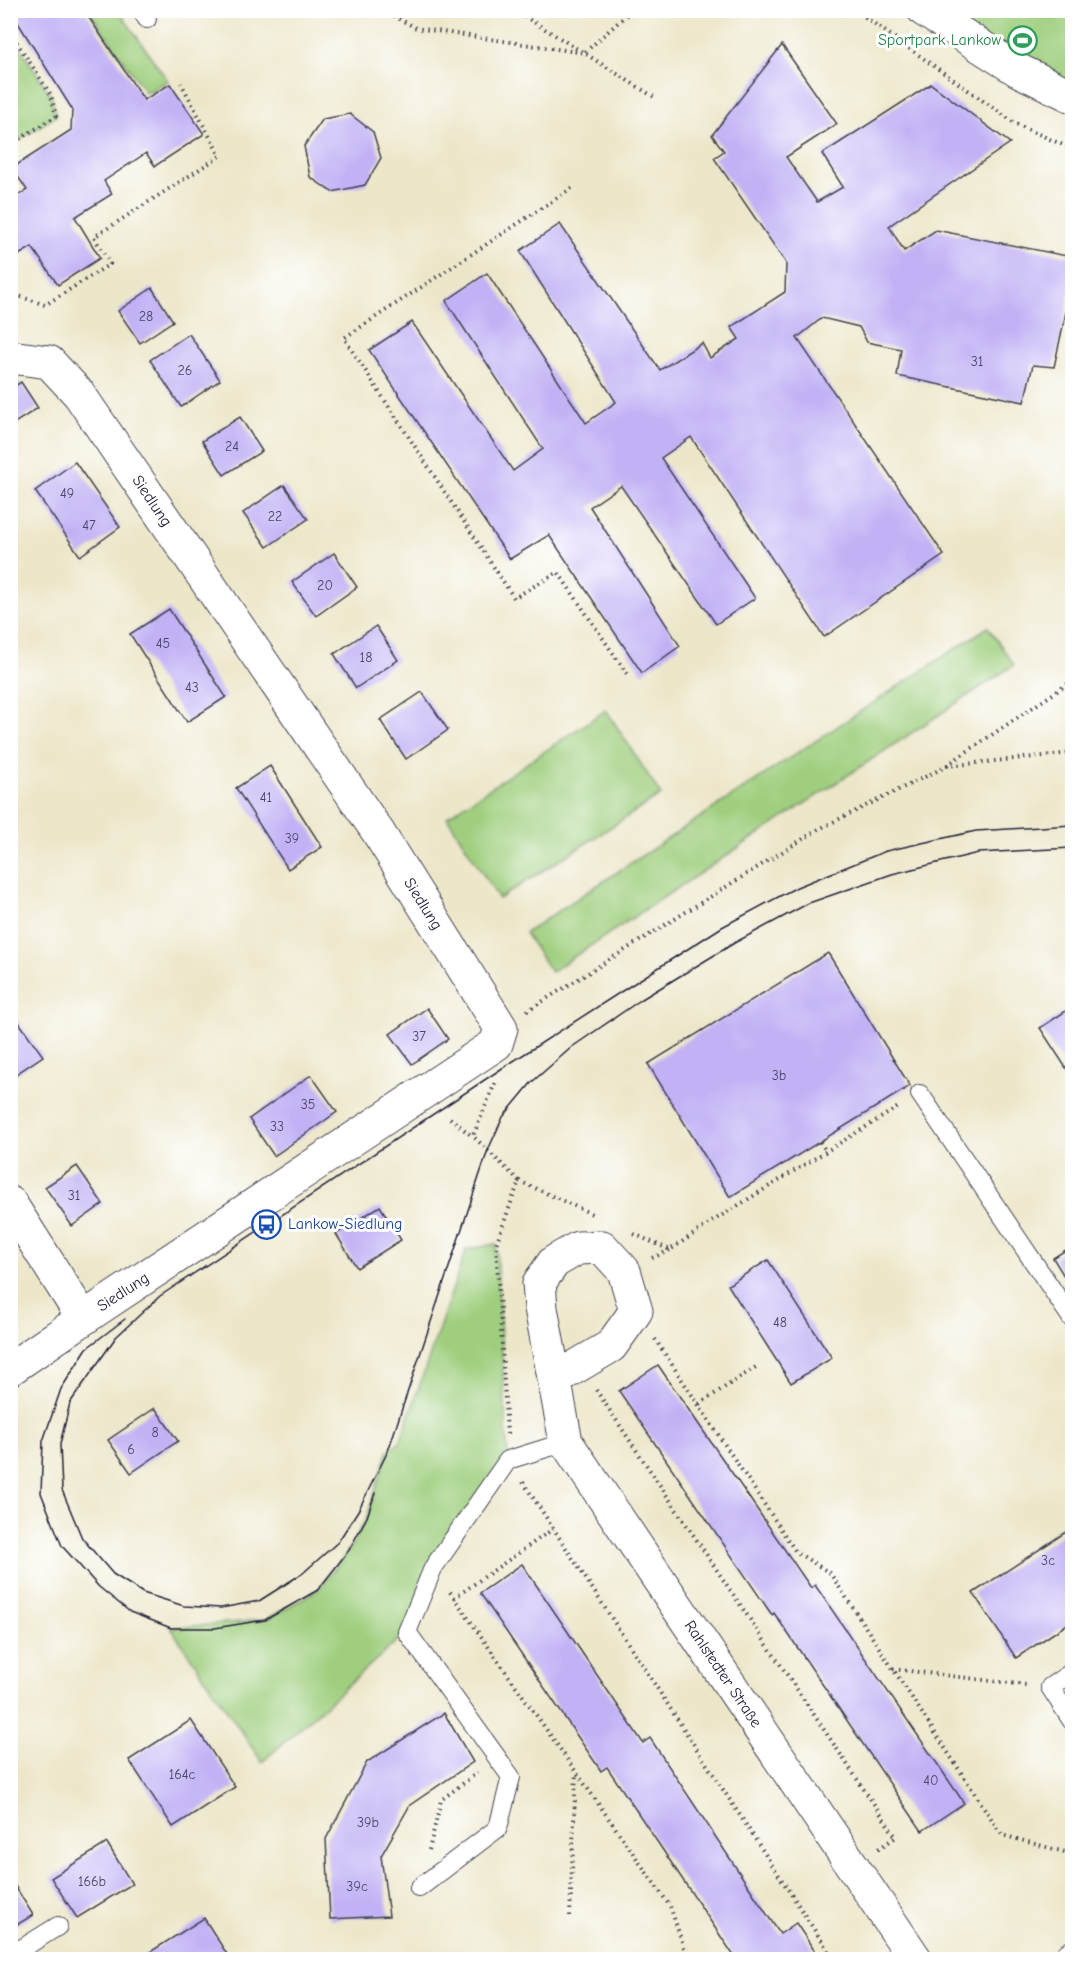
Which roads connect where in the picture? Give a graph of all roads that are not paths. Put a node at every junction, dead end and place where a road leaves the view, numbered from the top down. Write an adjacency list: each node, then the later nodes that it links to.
1 (924, 10): 2 (street)
2 (1072, 96)
3 (10, 357): 6 (street, Siedlung)
4 (920, 1094): 7 (lane)
5 (10, 1203): 6 (street, Siedlung)
6 (83, 1318): 8 (street, Siedlung)
7 (1072, 1319)
8 (10, 1369)
9 (567, 1372): 9 (street, Rahlstedter Straße); 10 (street, Rahlstedter Straße)
10 (566, 1442): 13 (lane); 16 (street, Rahlstedter Straße)
11 (1072, 1672): 12 (lane)
12 (1072, 1721)
13 (419, 1888)
14 (58, 1926): 15 (lane)
15 (10, 1956)
16 (908, 1957)

